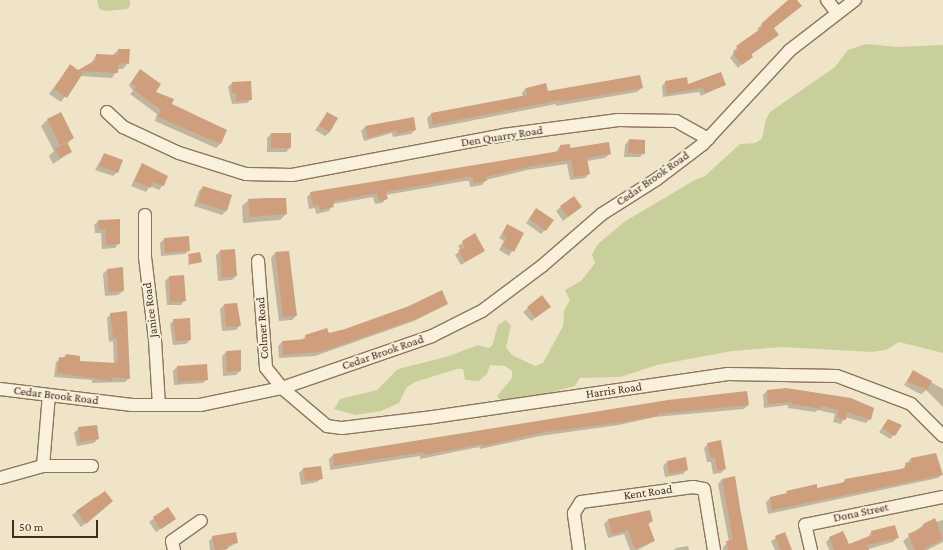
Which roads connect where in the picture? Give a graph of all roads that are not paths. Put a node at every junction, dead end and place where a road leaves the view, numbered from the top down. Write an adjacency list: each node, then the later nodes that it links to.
1 (827, 0): 3 (street)
2 (855, 0): 3 (street)
3 (837, 13): 5 (street)
4 (107, 112): 5 (street, Den Quarry Road)
5 (708, 139): 8 (street, Cedar Brook Road)
6 (145, 215): 11 (street, Janice Road)
7 (258, 262): 8 (street, Colmer Road)
8 (282, 388): 11 (street, Cedar Brook Road); 12 (street, Harris Road)
9 (0, 389): 10 (street, Cedar Brook Road)
10 (49, 395): 11 (street, Cedar Brook Road); 13 (street)
11 (159, 405)
12 (943, 436)
13 (43, 466): 14 (street); 15 (street)
14 (92, 466)
15 (0, 478)
16 (943, 496): 21 (street, Dona Street)
17 (201, 521): 18 (street)
18 (173, 546)
19 (579, 550): 20 (street, Kent Road)
20 (714, 550)
21 (811, 550)

